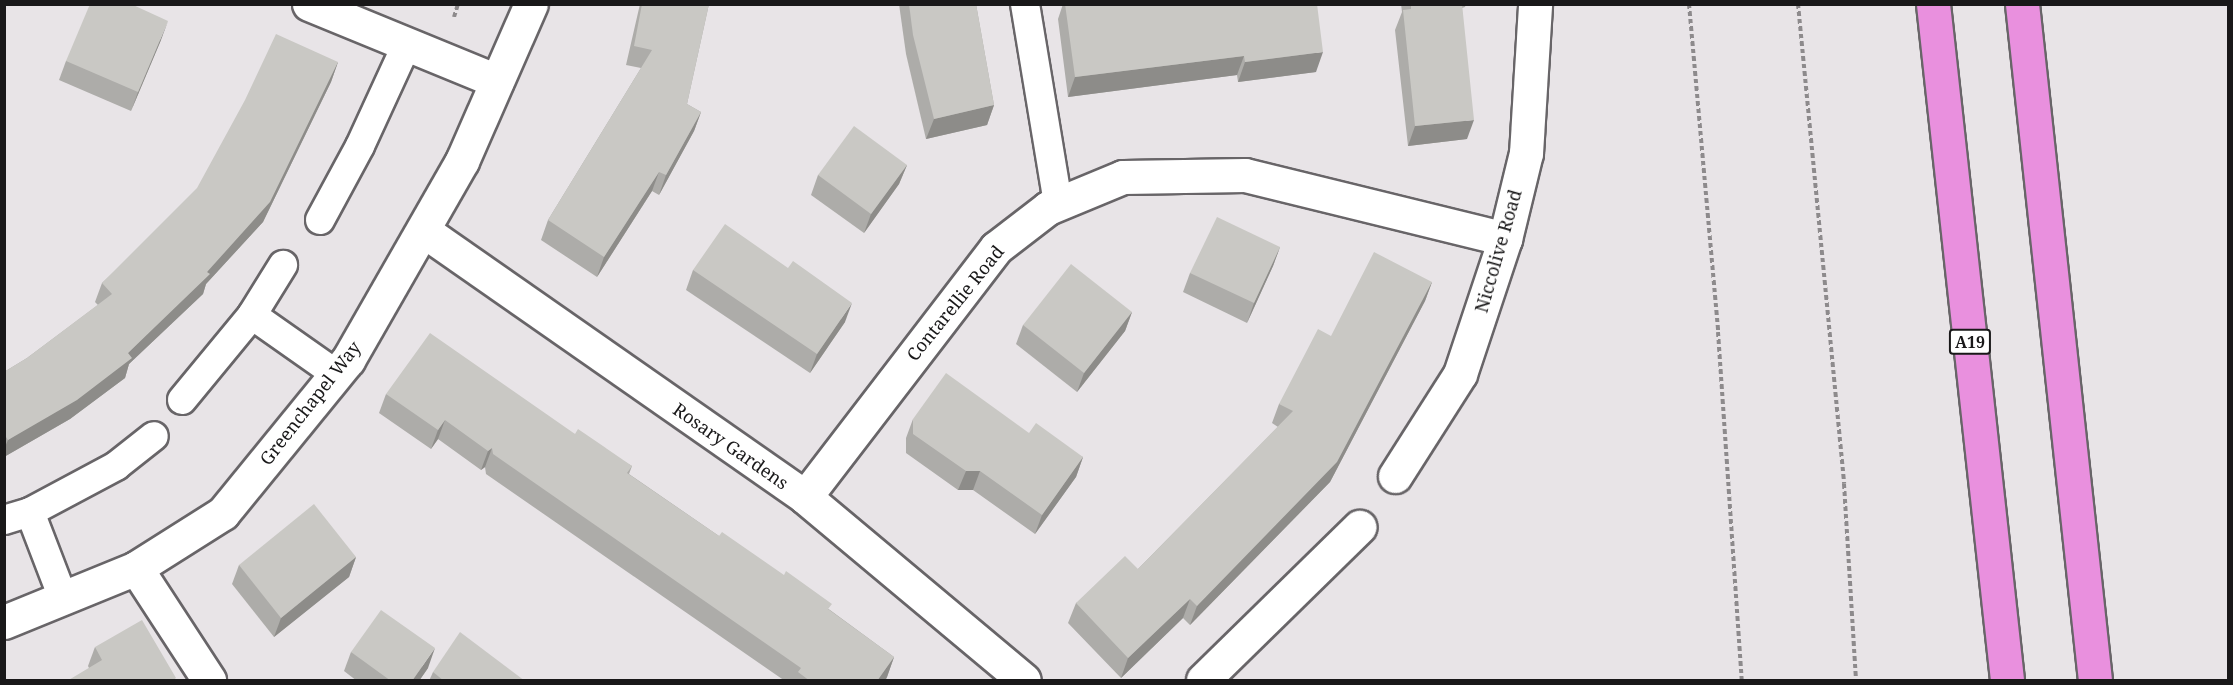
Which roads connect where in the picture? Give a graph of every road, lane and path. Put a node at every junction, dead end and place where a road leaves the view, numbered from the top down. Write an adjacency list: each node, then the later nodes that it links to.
1 (309, 4): 9 (street)
2 (531, 4): 10 (street, Greenchapel Way)
3 (1025, 4): 11 (lane)
4 (1535, 4): 14 (street, Niccolive Road)
5 (1689, 4): 30 (path)
6 (1798, 4): 31 (path)
7 (1934, 4): 32 (highway, A19)
8 (2022, 4): 33 (highway)
9 (406, 44): 10 (street); 12 (lane)
10 (497, 81): 13 (street, Greenchapel Way)
11 (1058, 204): 14 (street, Contarellie Road); 21 (street, Contarellie Road)
12 (320, 220)
13 (424, 231): 17 (street, Greenchapel Way); 21 (street, Rosary Gardens)
14 (1505, 239): 20 (street, Niccolive Road)
15 (283, 266): 16 (lane)
16 (252, 315): 17 (lane); 18 (lane)
17 (336, 375): 24 (street, Greenchapel Way)
18 (182, 400)
19 (154, 436): 22 (lane)
20 (1395, 476)
21 (805, 497): 28 (street, Rosary Gardens)
22 (17, 516): 25 (lane)
23 (1359, 527): 29 (street)
24 (136, 568): 25 (street, Greenchapel Way); 27 (street)
25 (63, 598): 26 (street, Greenchapel Way)
26 (4, 622)
27 (209, 681)
28 (1024, 681)
29 (1203, 681)
30 (1742, 681)
31 (1856, 681)
32 (2007, 681)
33 (2095, 681)

